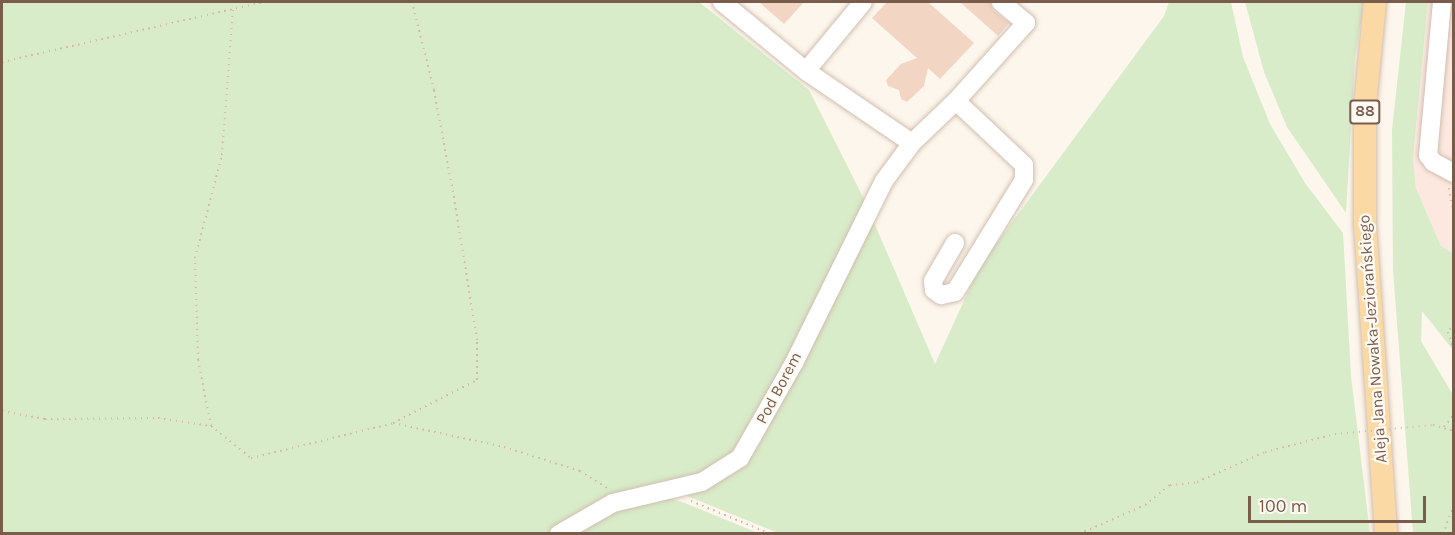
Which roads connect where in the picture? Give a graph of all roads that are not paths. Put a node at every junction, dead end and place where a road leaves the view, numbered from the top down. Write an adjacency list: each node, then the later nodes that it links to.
1 (722, 2): 6 (street)
2 (863, 2): 6 (street)
3 (1001, 2): 7 (street, Pod Borem)
4 (1442, 2): 9 (street)
5 (1387, 3): 12 (main road, Aleja Jana Nowaka-Jeziorańskiego / 88); 13 (main road, Aleja Jana Nowaka-Jeziorańskiego / 88)
6 (806, 71): 8 (street)
7 (956, 101): 8 (street, Pod Borem); 10 (street)
8 (912, 143): 11 (street, Pod Borem)
9 (1450, 171)
10 (955, 243)
11 (559, 534)
12 (1386, 534)
13 (1398, 534)

